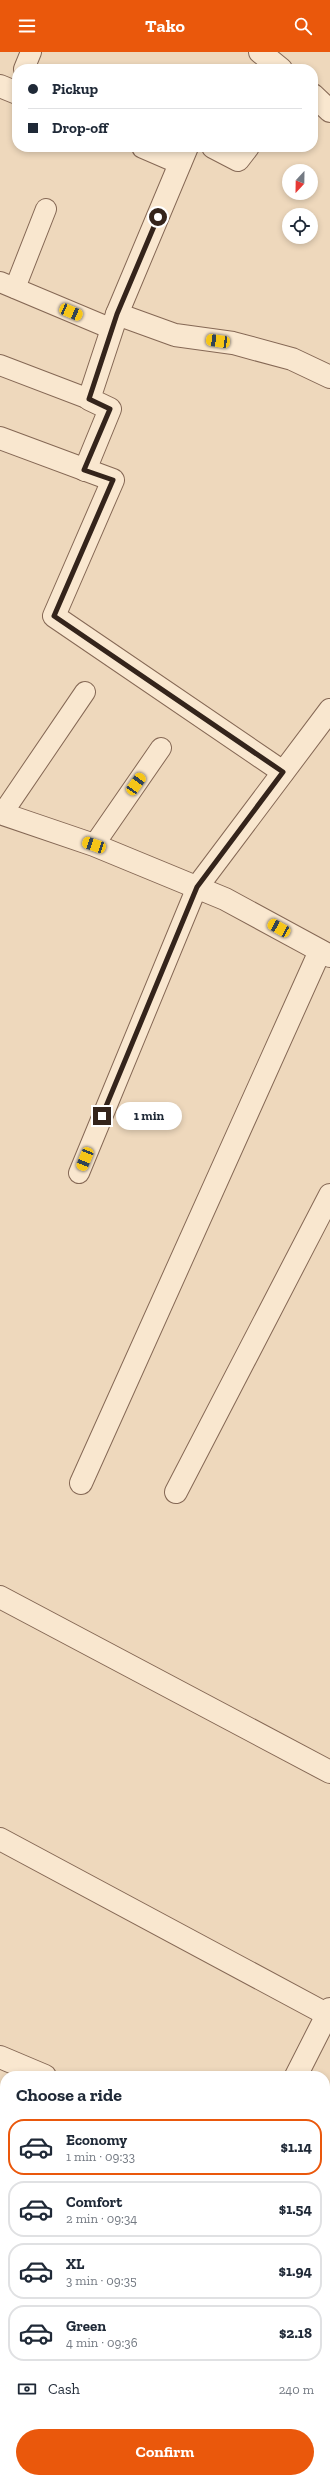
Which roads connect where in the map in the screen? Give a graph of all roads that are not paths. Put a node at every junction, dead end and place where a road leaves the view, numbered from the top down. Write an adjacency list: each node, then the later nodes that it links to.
1 (31, 52): 3 (lane)
2 (260, 52): 4 (street)
3 (26, 64)
4 (275, 64)
5 (318, 100): 6 (street)
6 (330, 111)
7 (169, 152): 10 (street)
8 (223, 152): 9 (street)
9 (244, 152)
10 (184, 155): 13 (street)
11 (46, 209): 12 (lane)
12 (8, 285): 13 (lane)
13 (115, 322): 15 (street); 16 (street)
14 (0, 365): 16 (lane)
15 (330, 377)
16 (89, 399): 18 (street)
17 (0, 438): 18 (street)
18 (84, 470): 22 (street)
19 (85, 692): 23 (lane)
20 (330, 710): 22 (street)
21 (161, 748): 24 (lane)
22 (283, 772): 25 (street)
23 (1, 813): 24 (street)
24 (94, 845): 25 (street)
25 (197, 887): 26 (street); 27 (lane)
26 (325, 953): 29 (street)
27 (79, 1173)
28 (330, 1195): 30 (street)
29 (81, 1483)
30 (176, 1492)
31 (0, 1597): 32 (street)
32 (330, 1772)
33 (0, 1839): 34 (street)
34 (329, 2013): 37 (street)
35 (0, 2057): 36 (street)
36 (33, 2071)
37 (299, 2071)

